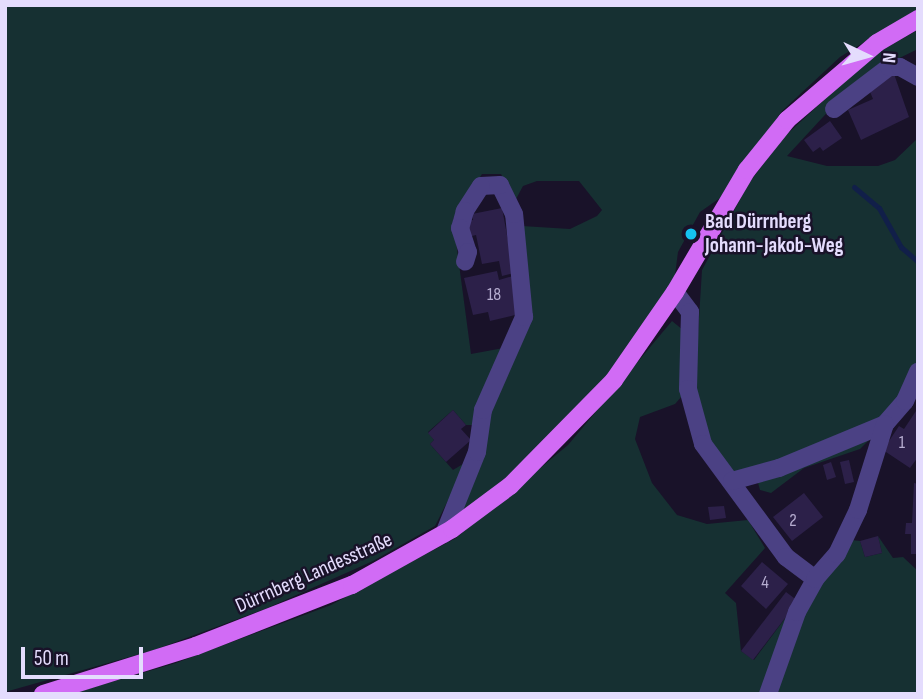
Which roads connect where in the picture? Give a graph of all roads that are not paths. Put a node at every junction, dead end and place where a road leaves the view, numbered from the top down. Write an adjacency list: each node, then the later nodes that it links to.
1 (918, 19): 5 (main road, Dürrnberg Landesstraße)
2 (918, 78): 3 (street)
3 (834, 109)
4 (465, 262): 9 (street)
5 (676, 292): 8 (street); 9 (main road, Dürrnberg Landesstraße)
6 (918, 372): 7 (street)
7 (885, 425): 8 (street); 10 (street)
8 (732, 481): 10 (street)
9 (444, 534): 11 (main road, Dürrnberg Landesstraße)
10 (816, 579): 12 (street)
11 (43, 694)
12 (768, 694)

